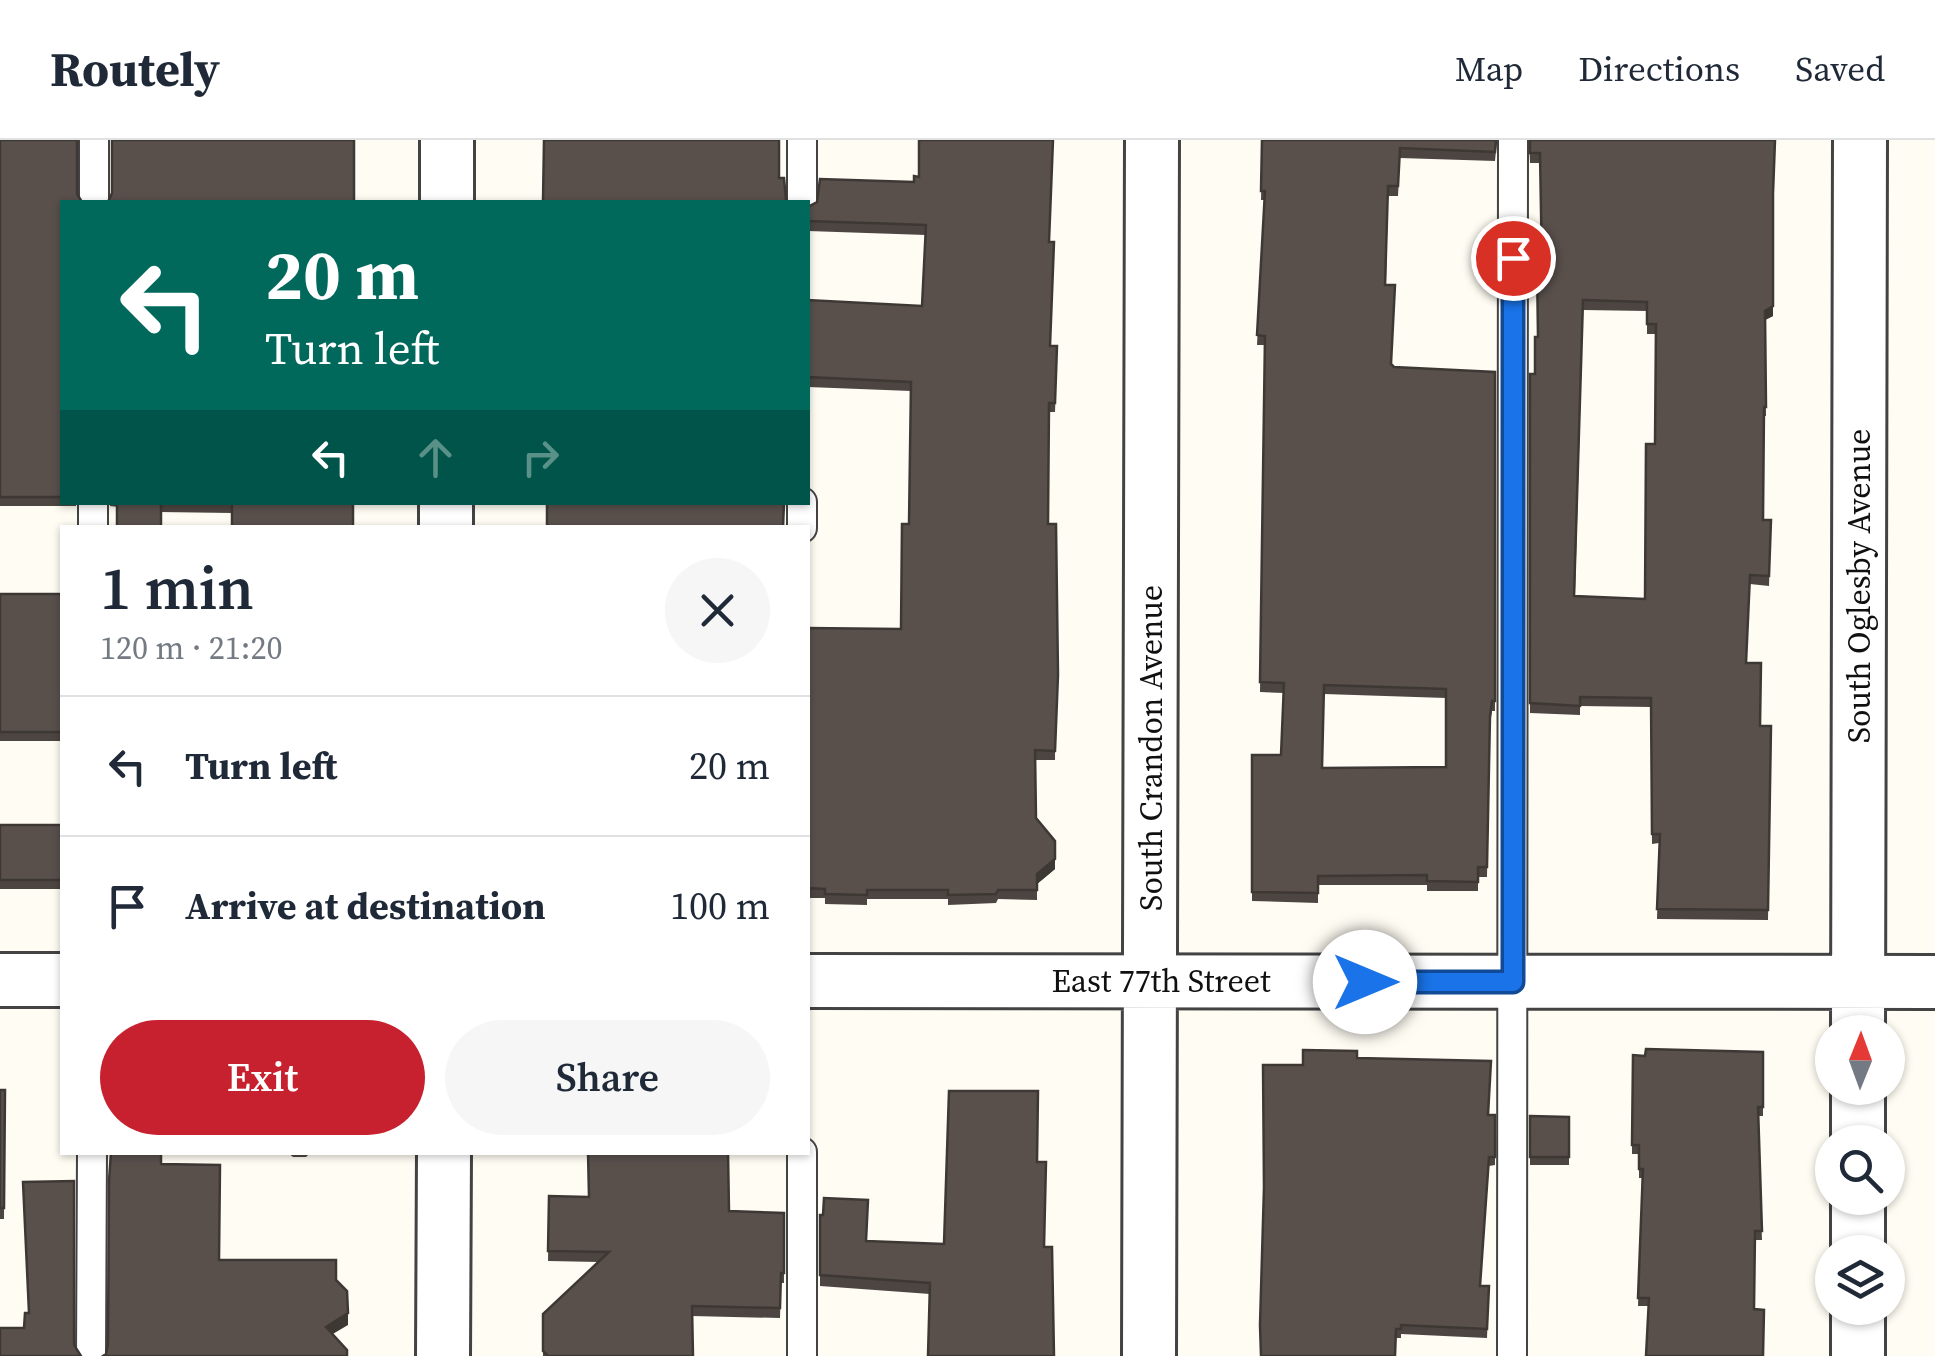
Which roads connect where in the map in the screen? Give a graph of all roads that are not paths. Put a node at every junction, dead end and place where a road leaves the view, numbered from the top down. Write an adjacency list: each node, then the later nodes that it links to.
1 (94, 140): 7 (lane)
2 (447, 140): 8 (street)
3 (802, 140): 9 (lane)
4 (1152, 140): 13 (street, South Crandon Avenue)
5 (1513, 140): 14 (lane)
6 (1860, 140): 16 (street, South Oglesby Avenue)
7 (94, 200)
8 (446, 200)
9 (802, 200)
10 (0, 980): 11 (street)
11 (60, 980)
12 (810, 981): 13 (street, East 77th Street)
13 (1150, 982): 14 (street, East 77th Street); 24 (street, South Crandon Avenue)
14 (1513, 982): 16 (street, East 77th Street); 25 (lane)
15 (1935, 982): 16 (street, East 77th Street)
16 (1858, 1007)
17 (92, 1155): 21 (lane)
18 (444, 1155): 22 (street)
19 (802, 1155): 23 (lane)
20 (1858, 1325): 26 (street)
21 (91, 1356)
22 (443, 1356)
23 (802, 1356)
24 (1150, 1356)
25 (1512, 1356)
26 (1858, 1356)

